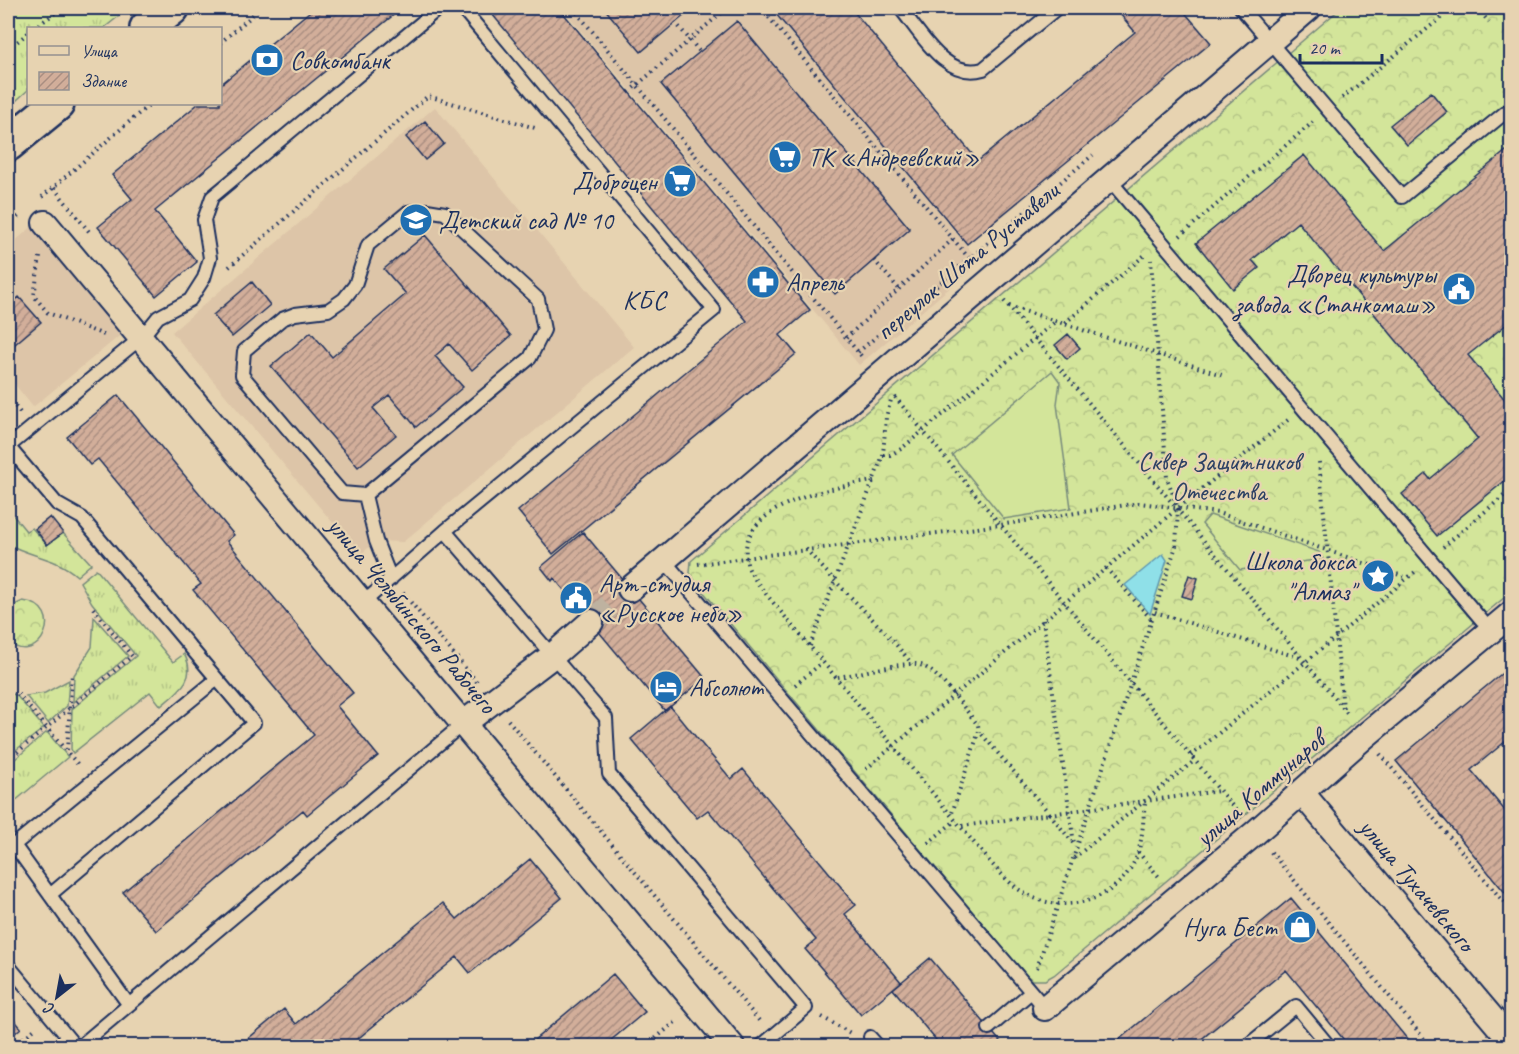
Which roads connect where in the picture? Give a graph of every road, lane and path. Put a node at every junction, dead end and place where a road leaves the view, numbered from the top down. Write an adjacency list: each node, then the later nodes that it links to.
1 (62, 8): 17 (path)
2 (172, 8): 18 (main road)
3 (261, 8): 20 (path)
4 (439, 8): 56 (lane)
5 (462, 8): 31 (lane)
6 (573, 8): 25 (path)
7 (727, 8): 21 (path)
8 (761, 8): 39 (path)
9 (900, 8): 10 (lane)
10 (1057, 8)
11 (1241, 8): 22 (lane)
12 (1309, 8): 22 (street, переулок Шота Руставели)
13 (1453, 8): 30 (path)
14 (1477, 8): 16 (path)
15 (675, 22): 21 (path)
16 (1489, 22)
17 (35, 27)
18 (148, 27)
19 (27, 34): 23 (path)
20 (222, 40)
21 (690, 40): 24 (path); 25 (path)
22 (1269, 41): 30 (lane); 34 (street, переулок Шота Руставели)
23 (8, 49)
24 (700, 52)
25 (638, 84): 26 (path); 57 (path)
26 (629, 92)
27 (56, 105): 32 (main road)
28 (149, 105): 35 (path)
29 (1512, 107): 30 (lane)
30 (1327, 111): 41 (path)
31 (573, 139): 47 (path); 81 (lane)
32 (8, 144)
33 (1097, 152): 43 (path)
34 (1109, 179): 41 (lane); 48 (street, переулок Шота Руставели)
35 (39, 199)
36 (23, 212): 38 (path)
37 (45, 223): 56 (street, улица Челябинского Рабочего)
38 (8, 225)
39 (953, 239): 43 (path); 49 (path)
40 (1139, 245): 42 (path)
41 (1167, 246): 88 (lane)
42 (1146, 253): 44 (path); 55 (path)
43 (969, 258): 48 (path); 59 (path)
44 (1151, 259): 46 (path); 60 (path)
45 (874, 260): 49 (path)
46 (1158, 267)
47 (225, 270)
48 (987, 281): 51 (path); 62 (street, переулок Шота Руставели)
49 (899, 289): 57 (path)
50 (1012, 292): 51 (path)
51 (1003, 300): 52 (path); 53 (path)
52 (1008, 305): 54 (path); 58 (path)
53 (994, 307)
54 (1057, 321): 55 (path); 58 (path)
55 (1065, 323): 60 (path)
56 (142, 337): 71 (lane); 97 (street, улица Челябинского Рабочего)
57 (846, 338): 59 (path)
58 (1036, 339): 70 (path); 79 (path)
59 (858, 352): 62 (path)
60 (1157, 354): 63 (path); 79 (path)
61 (1218, 368): 63 (path)
62 (877, 376): 87 (street, переулок Шота Руставели)
63 (1225, 376): 64 (path)
64 (1235, 380)
65 (892, 394): 66 (path); 70 (path); 73 (path)
66 (884, 401)
67 (1278, 414): 68 (path)
68 (1285, 422): 69 (path); 79 (path)
69 (1292, 430)
70 (923, 431): 73 (path); 80 (path)
71 (8, 446): 114 (lane)
72 (1312, 454): 74 (path)
73 (883, 455): 76 (path)
74 (1319, 462): 75 (path); 84 (path)
75 (1327, 471)
76 (874, 481): 82 (path); 86 (path)
77 (1512, 489): 88 (path)
78 (365, 495): 78 (lane); 93 (lane)
79 (1178, 508): 80 (path); 84 (path); 90 (path); 100 (path); 109 (path)
80 (1000, 525): 82 (path); 98 (path)
81 (446, 531): 93 (lane); 108 (lane)
82 (852, 543): 83 (path); 95 (path)
83 (806, 549): 86 (path); 95 (path)
84 (1326, 550): 92 (path); 106 (path)
85 (701, 556): 86 (path)
86 (747, 557): 107 (path)
87 (663, 559): 96 (street, переулок Шота Руставели); 132 (lane)
88 (1430, 559): 105 (lane)
89 (1406, 565): 91 (path)
90 (1106, 568): 98 (path); 102 (path)
91 (1413, 573): 92 (path); 94 (path)
92 (1408, 578): 106 (path)
93 (391, 579): 97 (lane); 119 (path)
94 (1420, 582)
95 (835, 584): 107 (path); 111 (path)
96 (630, 589)
97 (364, 602): 122 (street, улица Челябинского Рабочего)
98 (1064, 603): 103 (path); 115 (path)
99 (92, 608): 121 (path)
100 (1155, 612): 102 (path); 109 (path)
101 (1512, 613): 105 (street, улица Коммунаров)
102 (1152, 620): 115 (path)
103 (1043, 621): 118 (path); 138 (path)
104 (591, 622): 108 (street)
105 (1490, 630): 125 (street, улица Коммунаров)
106 (1336, 634): 109 (path); 120 (path)
107 (810, 646): 110 (path)
108 (551, 657): 119 (street); 157 (lane)
109 (1305, 660): 120 (path); 128 (path)
110 (823, 662): 113 (path); 116 (path)
111 (913, 665): 113 (path); 118 (path)
112 (72, 674): 121 (path)
113 (837, 677): 126 (path)
114 (217, 679): 131 (lane); 150 (lane)
115 (1131, 683): 128 (path); 136 (path)
116 (790, 689)
117 (18, 694): 123 (path)
118 (954, 696): 124 (path); 126 (path)
119 (493, 701): 122 (street); 161 (path)
120 (1344, 708): 125 (path)
121 (69, 709): 123 (path); 127 (path)
122 (464, 723): 156 (lane); 168 (street, улица Челябинского Рабочего)
123 (47, 728): 127 (path); 129 (path)
124 (979, 731): 139 (path); 140 (path)
125 (1365, 735): 134 (street, улица Коммунаров); 152 (path)
126 (894, 746): 132 (path); 139 (path)
127 (67, 751): 131 (path)
128 (1191, 756): 130 (path)
129 (8, 760)
130 (1194, 760): 133 (path); 135 (path)
131 (92, 781): 150 (lane)
132 (851, 781): 155 (lane)
133 (1220, 791): 135 (path); 143 (path)
134 (1302, 793): 143 (street, улица Коммунаров); 163 (street, улица Тухачевского)
135 (1145, 801): 136 (path); 147 (path); 148 (path)
136 (1090, 808): 138 (path); 148 (path)
137 (1248, 809): 143 (path)
138 (1069, 810): 140 (path); 145 (path)
139 (951, 814): 141 (path)
140 (1050, 814): 144 (path); 145 (path)
141 (956, 820): 144 (path); 146 (path)
142 (1232, 823): 143 (path)
143 (1248, 824): 155 (street, улица Коммунаров); 172 (path)
144 (962, 826): 151 (path)
145 (1074, 844): 148 (path)
146 (922, 848)
147 (1138, 852): 149 (path); 151 (path)
148 (1074, 858): 151 (path)
149 (1162, 881)
150 (51, 894): 156 (lane)
151 (1058, 902): 154 (path)
152 (1512, 912)
153 (8, 965): 165 (lane)
154 (1034, 976)
155 (1037, 1000): 160 (lane)
156 (129, 1005): 166 (lane)
157 (806, 1008): 161 (lane); 162 (path)
158 (30, 1017): 164 (path)
159 (678, 1020): 167 (path)
160 (988, 1028)
161 (773, 1037): 169 (lane)
162 (874, 1042)
163 (1512, 1042)
164 (14, 1047)
165 (75, 1047)
166 (80, 1047)
167 (646, 1047)
168 (732, 1047)
169 (761, 1047)
170 (1247, 1047): 171 (lane)
171 (1329, 1047)
172 (1430, 1047)

